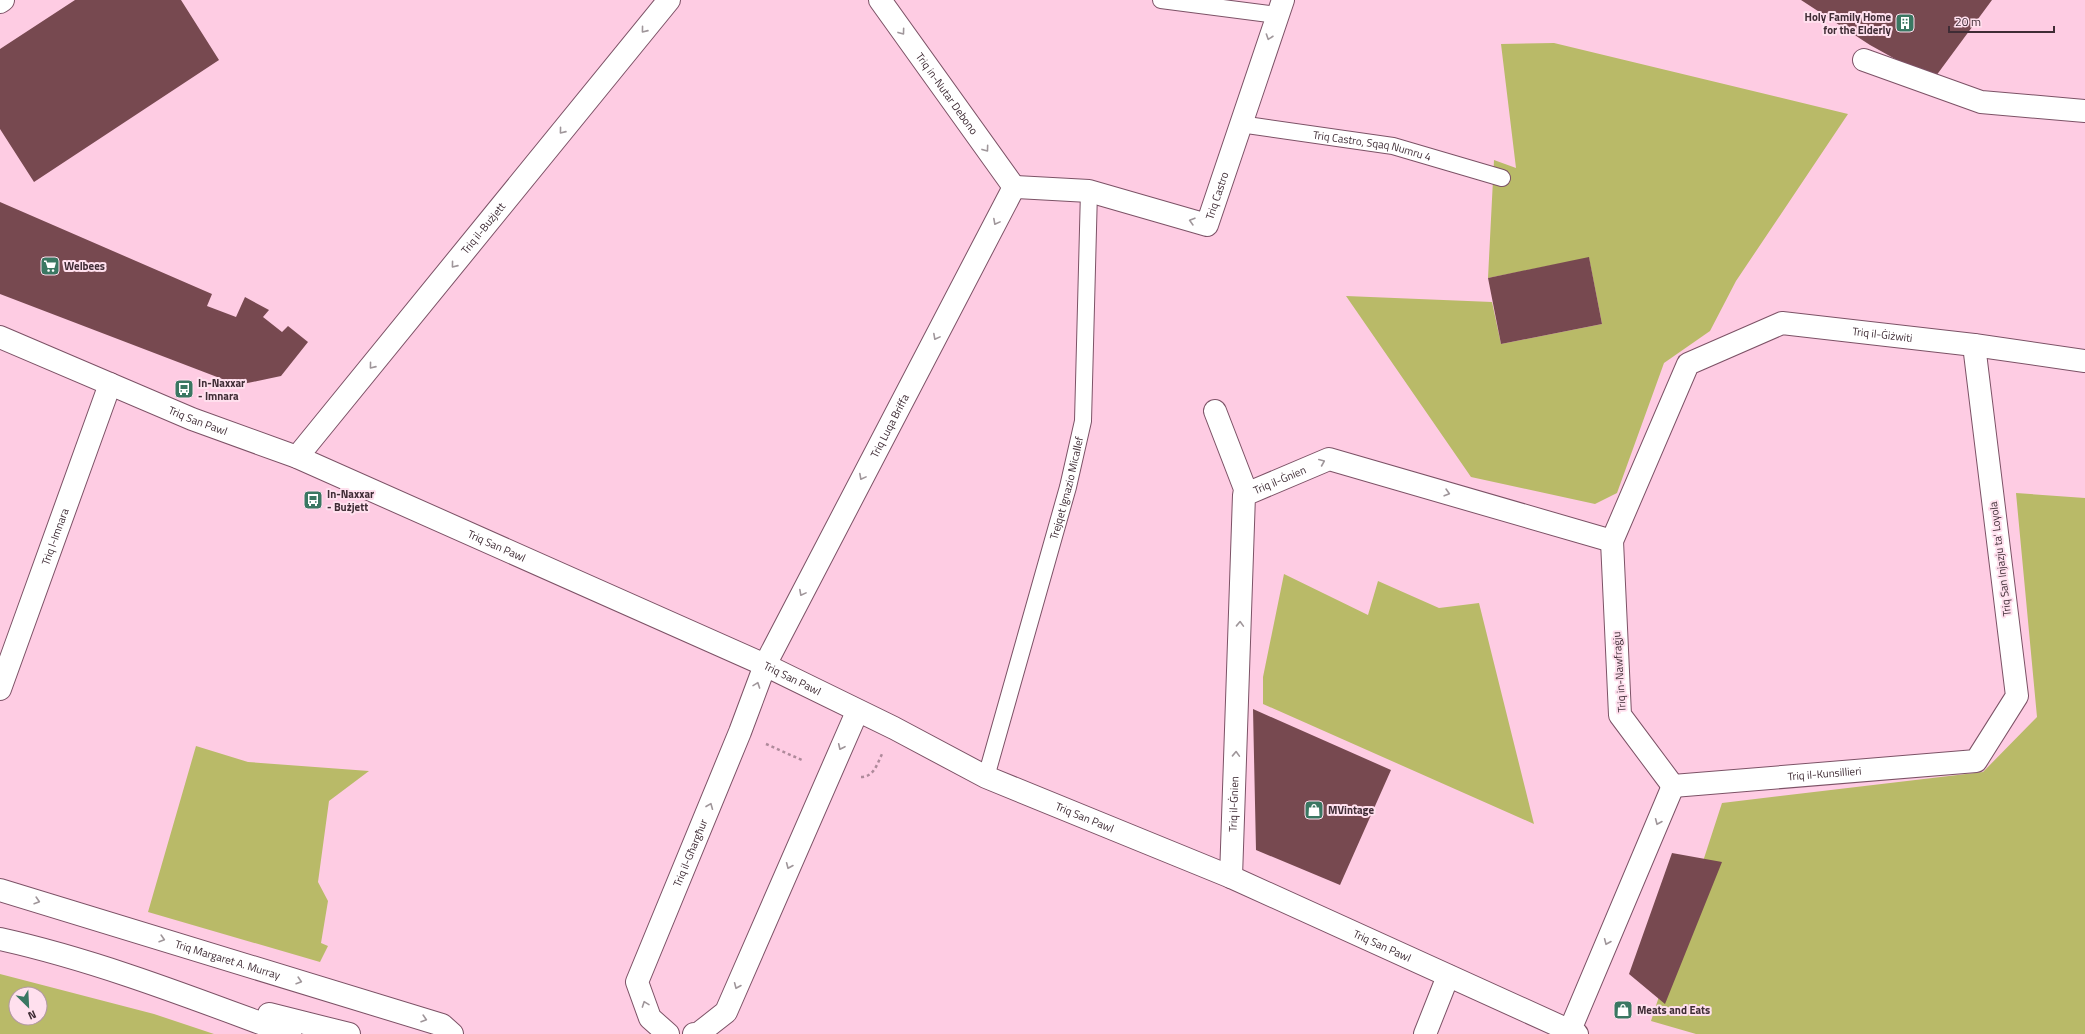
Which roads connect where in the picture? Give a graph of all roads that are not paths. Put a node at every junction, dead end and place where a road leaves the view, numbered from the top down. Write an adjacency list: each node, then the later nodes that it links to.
1 (3, 0): 5 (street)
2 (669, 0): 19 (street, Triq il-Bużjett, one-way to 19)
3 (880, 0): 11 (street, Triq in-Nutar Debono, one-way to 11)
4 (1161, 0): 6 (lane)
5 (0, 2)
6 (1280, 7): 9 (street, Triq Castro, one-way to 9)
7 (1864, 60): 8 (street)
8 (2085, 111)
9 (1240, 124): 10 (lane, Triq Castro, Sqaq Numru 4); 12 (street, Triq Castro, one-way to 12)
10 (1502, 178)
11 (1014, 187): 12 (street, Triq Castro); 22 (street, Triq Luqa Briffa, one-way to 22)
12 (1089, 191): 26 (lane, Trejqet Ignazio Micallef)
13 (0, 336): 17 (street, Triq San Pawl)
14 (1974, 345): 15 (street, Triq il-Ġiżwiti); 16 (street, Triq il-Ġiżwiti); 25 (street, Triq San Injazju ta' Loyola)
15 (2085, 361)
16 (1688, 364): 21 (street, Triq in-Nawfraġju)
17 (110, 384): 19 (street, Triq San Pawl); 23 (street, Triq l-Imnara)
18 (1215, 411): 20 (street)
19 (298, 457): 22 (street, Triq San Pawl)
20 (1247, 494): 21 (street, Triq il-Ġnien, one-way to 21); 28 (street, Triq il-Ġnien, one-way to 20)
21 (1612, 541): 27 (street, Triq in-Nawfraġju)
22 (765, 665): 24 (street, Triq San Pawl); 37 (street, Triq il-Għargħur, one-way to 22)
23 (0, 689)
24 (857, 712): 26 (street, Triq San Pawl); 38 (street, one-way to 38)
25 (1976, 761): 27 (street, Triq il-Kunsillieri)
26 (986, 777): 28 (street, Triq San Pawl)
27 (1673, 786): 33 (street, one-way to 33)
28 (1231, 877): 31 (street, Triq San Pawl)
29 (0, 890): 36 (street, Triq Margaret A. Murray, one-way to 36)
30 (0, 939): 32 (street)
31 (1448, 976): 33 (street, Triq San Pawl); 39 (street)
32 (164, 988): 34 (street); 35 (street)
33 (1574, 1032)
34 (290, 1034)
35 (349, 1034)
36 (452, 1034)
37 (668, 1034)
38 (694, 1034)
39 (1425, 1034)

